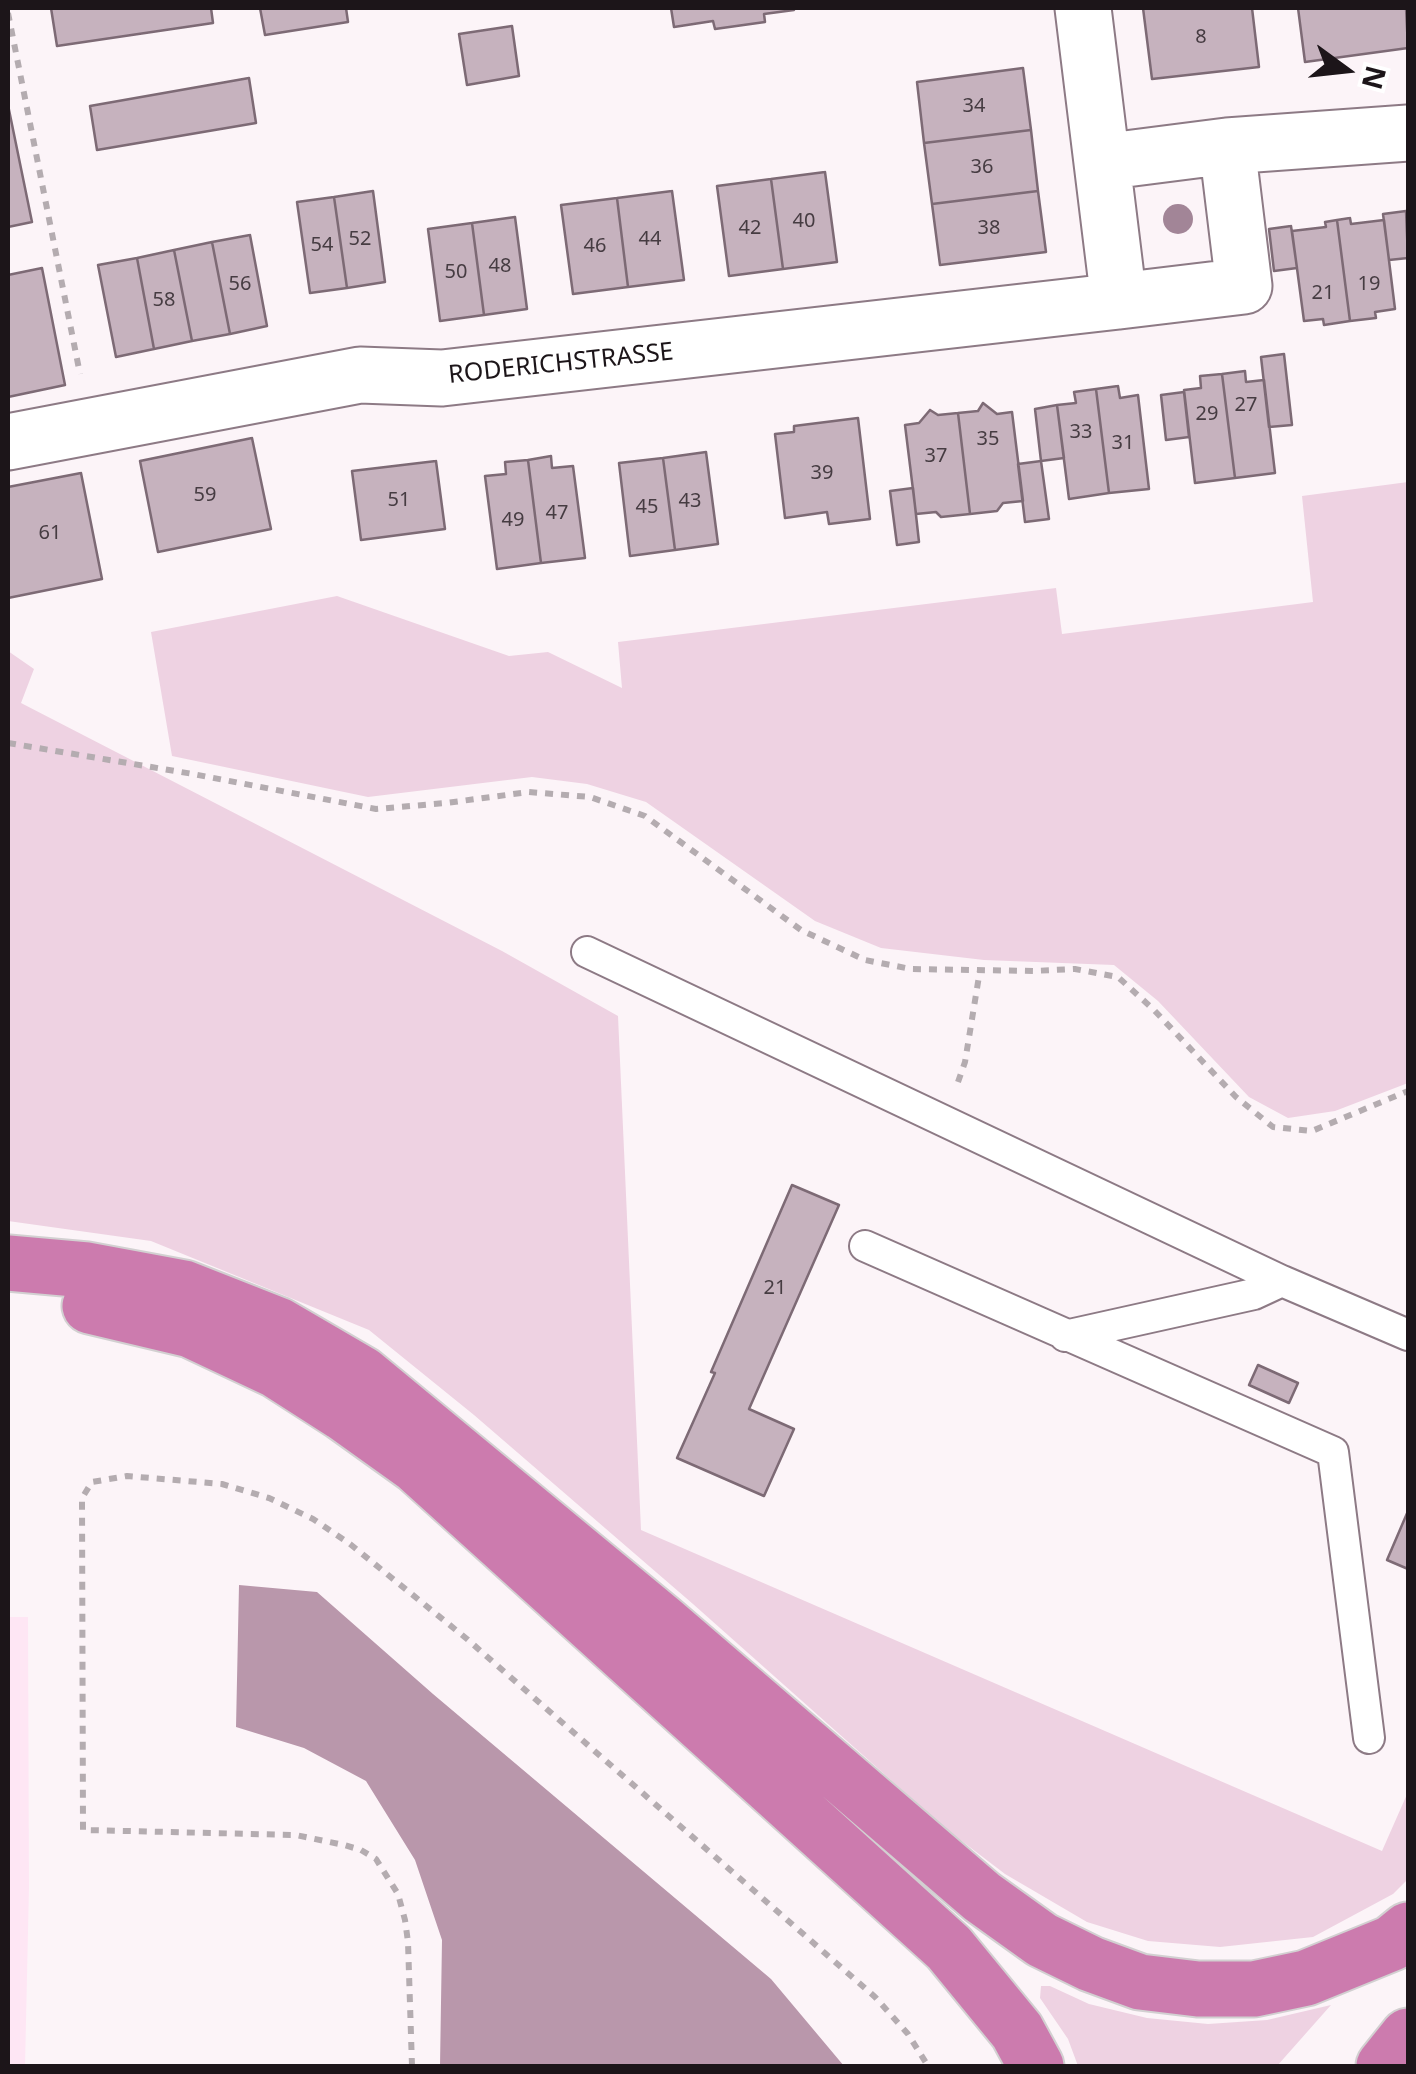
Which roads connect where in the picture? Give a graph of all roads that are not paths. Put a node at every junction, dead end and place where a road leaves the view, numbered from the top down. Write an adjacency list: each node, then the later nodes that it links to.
1 (1083, 8): 4 (street)
2 (1408, 133): 3 (street)
3 (1227, 146): 4 (street); 5 (street, RODERICHSTRASSE)
4 (1102, 162): 5 (street)
5 (1119, 301): 6 (street, RODERICHSTRASSE)
6 (8, 442)
7 (587, 952): 10 (lane)
8 (865, 1246): 13 (lane)
9 (8, 1263): 15 (highway)
10 (1282, 1280): 12 (lane); 13 (lane)
11 (8, 1297): 17 (highway)
12 (1408, 1335)
13 (1065, 1336): 14 (lane)
14 (1368, 1738)
15 (1408, 1930)
16 (1408, 2036): 18 (highway)
17 (1036, 2066)
18 (1384, 2066)

